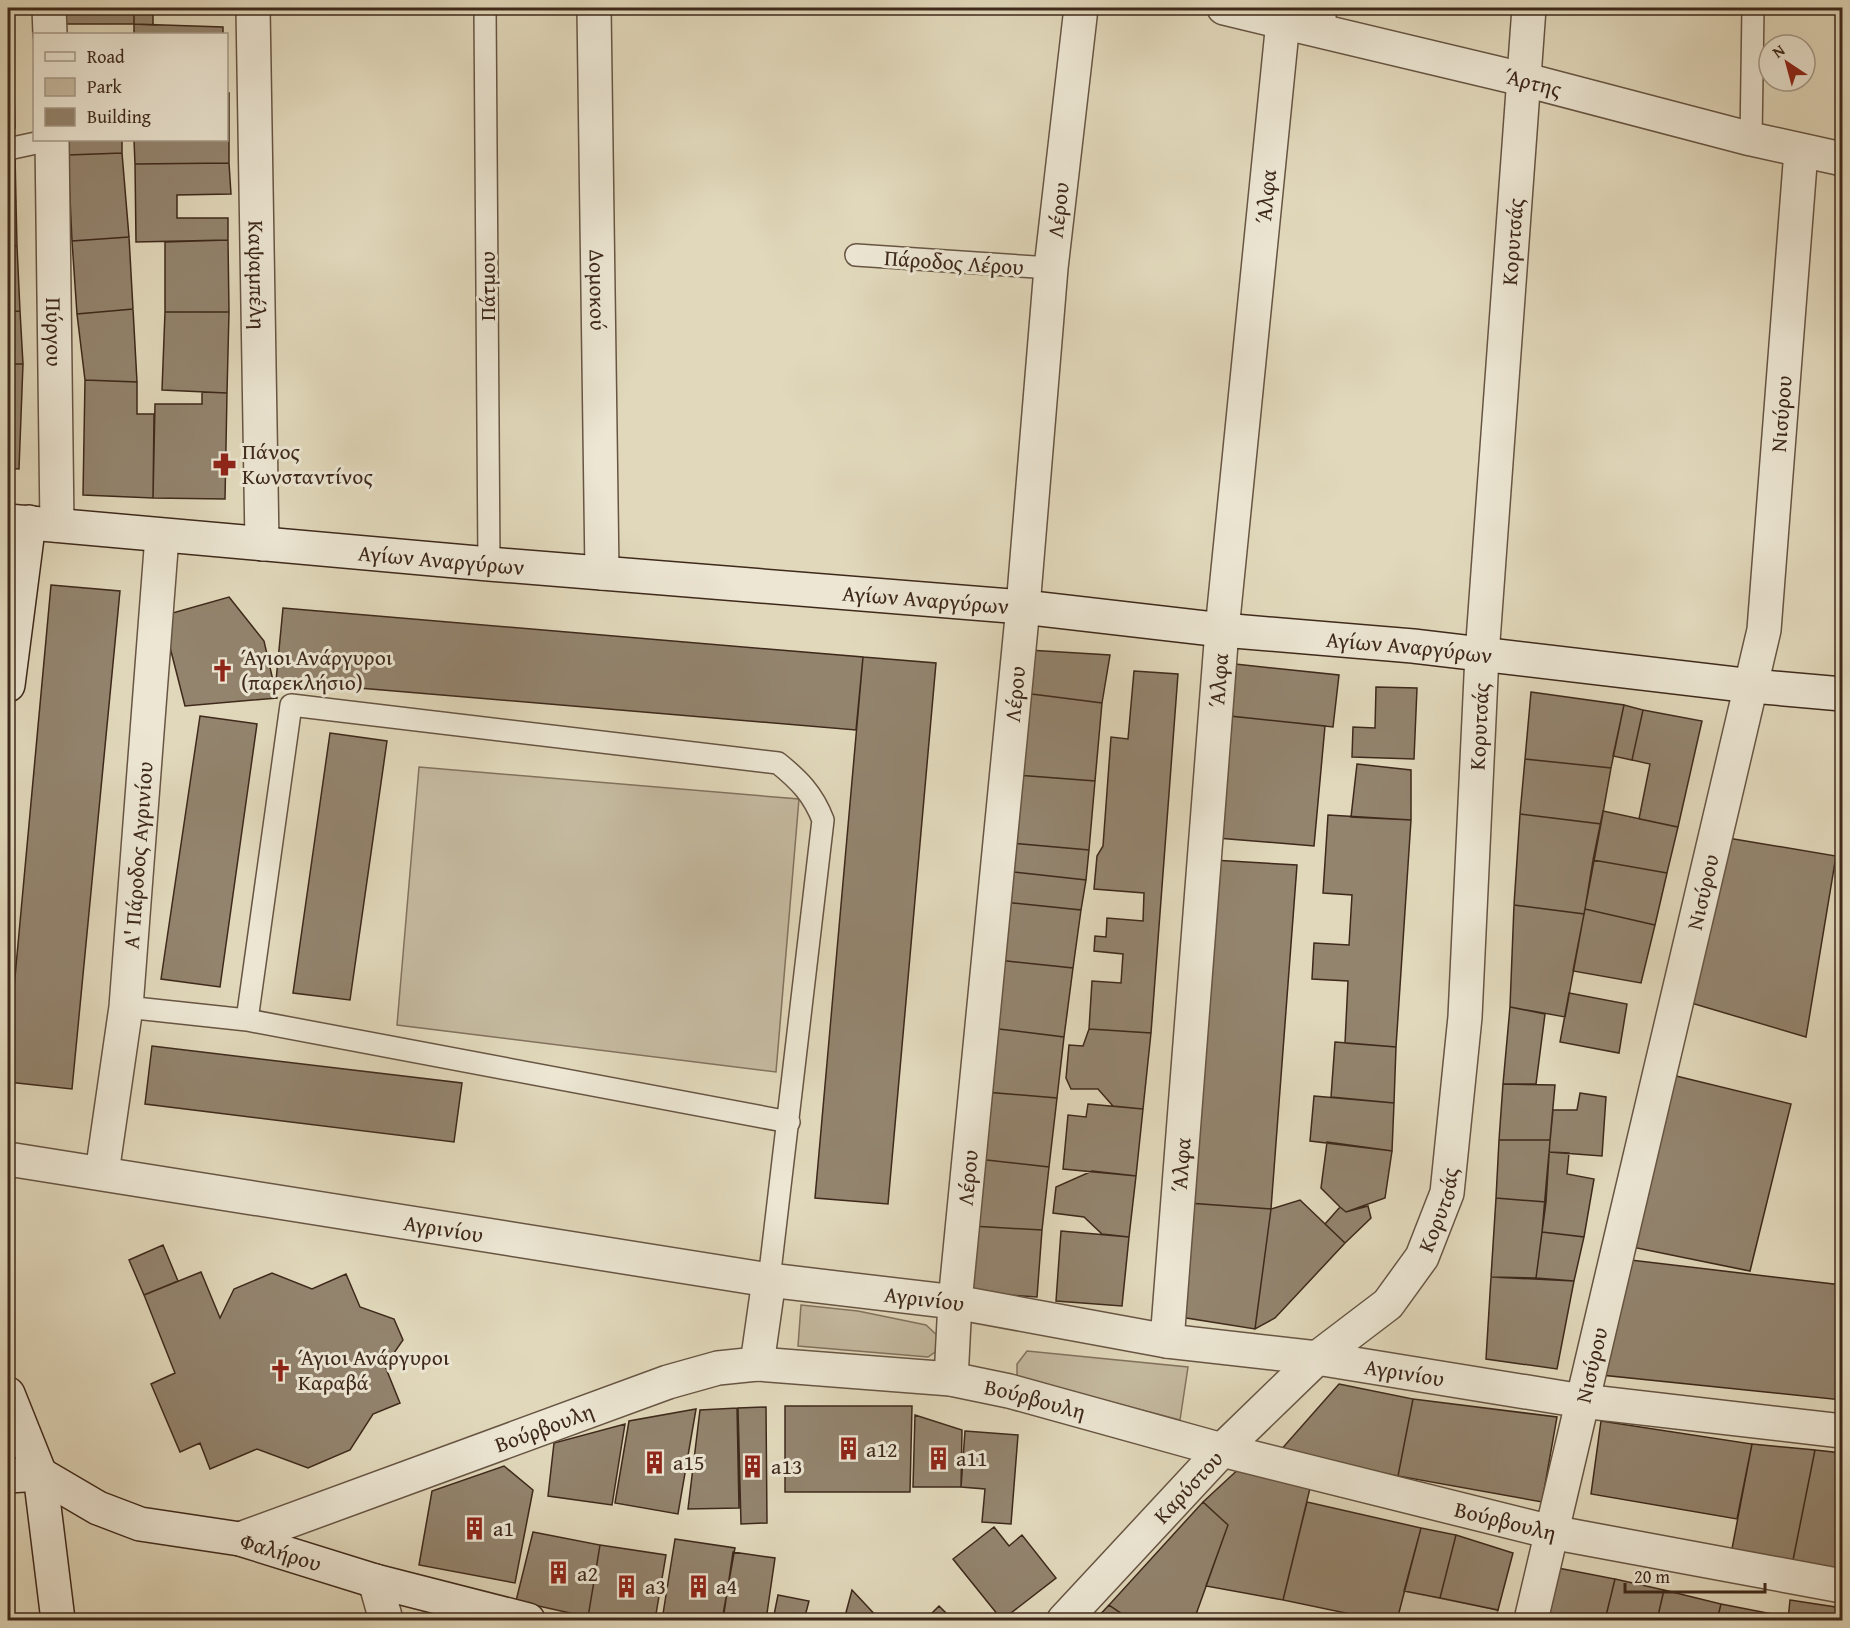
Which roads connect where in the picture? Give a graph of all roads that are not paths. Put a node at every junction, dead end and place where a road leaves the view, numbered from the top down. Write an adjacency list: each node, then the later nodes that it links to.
1 (50, 8): 11 (street)
2 (253, 8): 23 (street, Καψαμπέλη)
3 (485, 8): 24 (lane, Πάτμου)
4 (594, 8): 25 (street, Δομοκού)
5 (1081, 8): 20 (street, Λέρου)
6 (1224, 8): 10 (street, Άρτης)
7 (1528, 8): 12 (street, Κορυτσάς)
8 (1753, 8): 13 (lane)
9 (1325, 20): 10 (street, Άρτης); 12 (street, Άρτης)
10 (1282, 21): 27 (street, Άλφα)
11 (50, 33)
12 (1522, 79): 13 (street, Άρτης); 28 (street, Κορυτσάς)
13 (1751, 139): 17 (street, Άρτης)
14 (46, 141): 16 (lane)
15 (51, 141): 21 (street, Πύργου)
16 (8, 149)
17 (1801, 151): 18 (street, Άρτης); 30 (street, Νισύρου)
18 (1842, 159)
19 (856, 255): 20 (lane, Πάροδος Λέρου)
20 (1051, 268): 26 (street, Λέρου)
21 (31, 522): 22 (street, Αγίων Αναργύρων); 29 (street, Πύργου)
22 (162, 536): 23 (street, Αγίων Αναργύρων); 32 (street, Α' Πάροδος Αγρινίου)
23 (262, 544): 24 (street, Αγίων Αναργύρων)
24 (489, 564): 25 (street, Αγίων Αναργύρων)
25 (602, 573): 26 (street, Αγίων Αναργύρων)
26 (1023, 607): 27 (street, Αγίων Αναργύρων); 38 (street, Λέρου)
27 (1222, 630): 28 (street, Αγίων Αναργύρων); 39 (street, Άλφα)
28 (1482, 655): 30 (street, Αγίων Αναργύρων); 40 (street, Κορυτσάς)
29 (8, 685)
30 (1752, 686): 31 (street, Αγίων Αναργύρων); 44 (street, Νισύρου)
31 (1842, 694)
32 (126, 1007): 33 (lane); 36 (street, Α' Πάροδος Αγρινίου)
33 (247, 1020): 34 (lane); 34 (lane)
34 (789, 1122): 37 (lane)
35 (8, 1159): 36 (street, Αγρινίου)
36 (102, 1173): 37 (street, Αγρινίου)
37 (769, 1280): 38 (street, Αγρινίου); 41 (street)
38 (955, 1302): 39 (street, Αγρινίου); 42 (street, Λέρου)
39 (1167, 1341): 40 (street, Αγρινίου)
40 (1317, 1358): 44 (street, Αγρινίου); 46 (street, Καρύστου)
41 (757, 1364): 42 (street, Βούρβουλη); 50 (street, Βούρβουλη)
42 (951, 1379): 46 (street, Βούρβουλη)
43 (8, 1394): 47 (street)
44 (1582, 1401): 45 (street, Αγρινίου); 49 (street, Νισύρου)
45 (1842, 1431)
46 (1222, 1450): 49 (street, Βούρβουλη); 56 (street, Καρύστου)
47 (40, 1474): 48 (street); 50 (street, Φαλήρου); 53 (street)
48 (8, 1476)
49 (1551, 1532): 52 (street, Βούρβουλη); 57 (street, Νισύρου)
50 (240, 1539): 51 (street, Φαλήρου)
51 (375, 1581): 54 (street); 55 (street, Φαλήρου)
52 (1842, 1586)
53 (58, 1620)
54 (386, 1620)
55 (528, 1620)
56 (1064, 1620)
57 (1531, 1620)

